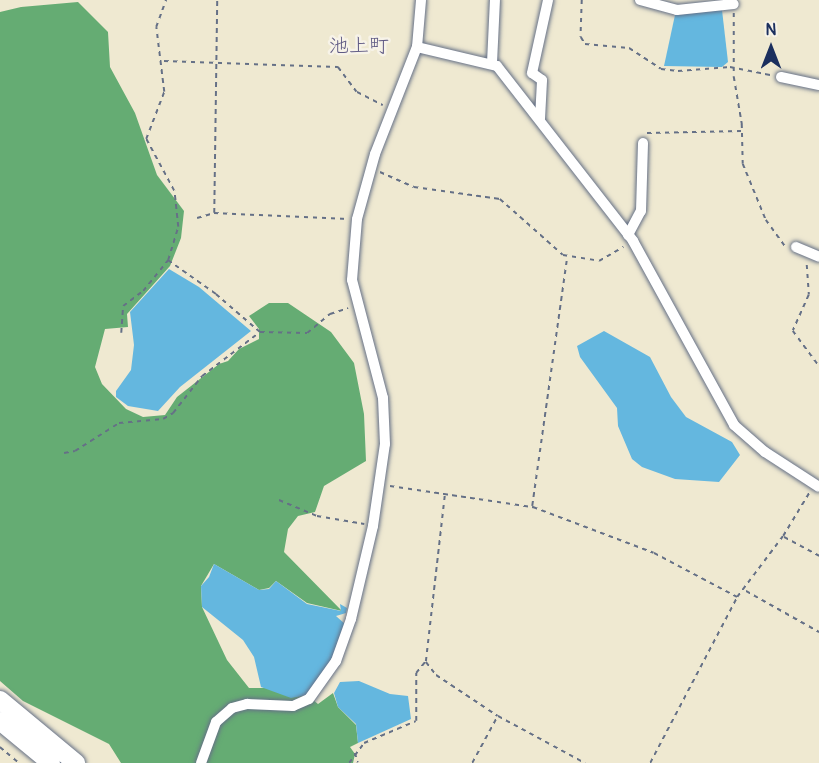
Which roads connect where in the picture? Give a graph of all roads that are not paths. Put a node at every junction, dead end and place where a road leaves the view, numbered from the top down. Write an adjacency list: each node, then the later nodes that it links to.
1 (421, 0): 6 (street)
2 (495, 0): 7 (street)
3 (548, 0): 10 (street)
4 (640, 0): 5 (street)
5 (734, 4)
6 (417, 47): 7 (street); 20 (street)
7 (492, 63): 10 (street)
8 (781, 77): 9 (street)
9 (819, 85)
10 (540, 119): 12 (street)
11 (643, 143): 12 (street)
12 (631, 238): 15 (street)
13 (793, 248): 14 (street)
14 (819, 256)
15 (816, 486)
16 (0, 700): 19 (highway)
17 (0, 721): 18 (highway)
18 (51, 763)
19 (76, 763)
20 (201, 763)

